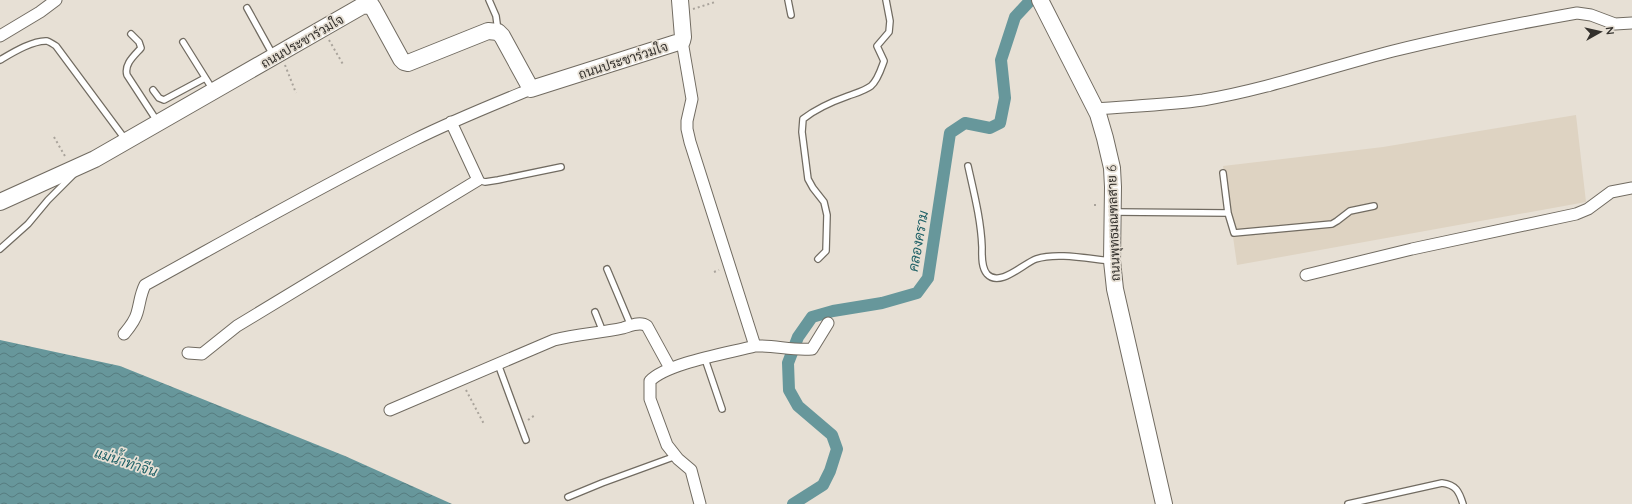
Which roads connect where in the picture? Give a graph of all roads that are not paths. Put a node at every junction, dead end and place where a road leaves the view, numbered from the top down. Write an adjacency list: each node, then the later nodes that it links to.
1 (56, 0): 12 (street)
2 (489, 0): 10 (lane)
3 (788, 0): 8 (lane)
4 (886, 0): 36 (lane)
5 (1040, 0): 21 (street, ถนนพุทธมณฑลสาย 6)
6 (680, 6): 13 (street, ถนนประชาร่วมใจ)
7 (247, 8): 15 (lane)
8 (790, 15)
9 (1632, 23): 21 (street)
10 (498, 32): 15 (street, ถนนประชาร่วมใจ); 18 (street)
11 (131, 34): 23 (lane)
12 (0, 36)
13 (682, 41): 18 (street, ถนนประชาร่วมใจ); 45 (street)
14 (183, 42): 17 (lane)
15 (277, 55): 20 (street, ถนนประชาร่วมใจ)
16 (0, 60): 24 (lane)
17 (205, 78): 19 (lane); 20 (lane)
18 (531, 89): 22 (street)
19 (153, 90)
20 (214, 92): 23 (street, ถนนประชาร่วมใจ)
21 (1095, 109): 33 (street, ถนนพุทธมณฑลสาย 6)
22 (451, 122): 29 (street); 44 (street)
23 (158, 123): 24 (street, ถนนประชาร่วมใจ)
24 (127, 141): 26 (street, ถนนประชาร่วมใจ)
25 (968, 166): 37 (lane)
26 (78, 167): 31 (street, ถนนประชาร่วมใจ); 35 (lane)
27 (561, 167): 29 (lane)
28 (1223, 173): 34 (lane)
29 (478, 180): 46 (street)
30 (1632, 188): 39 (street)
31 (0, 202)
32 (1374, 206): 34 (lane)
33 (1112, 212): 34 (lane); 37 (street, ถนนพุทธมณฑลสาย 6)
34 (1228, 213)
35 (0, 249)
36 (818, 259)
37 (1112, 260): 56 (street, ถนนพุทธมณฑลสาย 6)
38 (607, 269): 42 (lane)
39 (1306, 275)
40 (595, 312): 43 (lane)
41 (828, 323): 45 (street)
42 (631, 326): 43 (street); 49 (street)
43 (603, 332): 48 (street)
44 (124, 334)
45 (755, 346): 47 (street)
46 (188, 354)
47 (704, 359): 49 (street); 50 (lane)
48 (498, 364): 51 (street); 52 (lane)
49 (670, 368): 53 (street)
50 (722, 409)
51 (390, 410)
52 (526, 440)
53 (676, 456): 54 (lane); 55 (street)
54 (568, 497)
55 (700, 504)
56 (1164, 504)
57 (1348, 504): 58 (lane)
58 (1463, 504)

